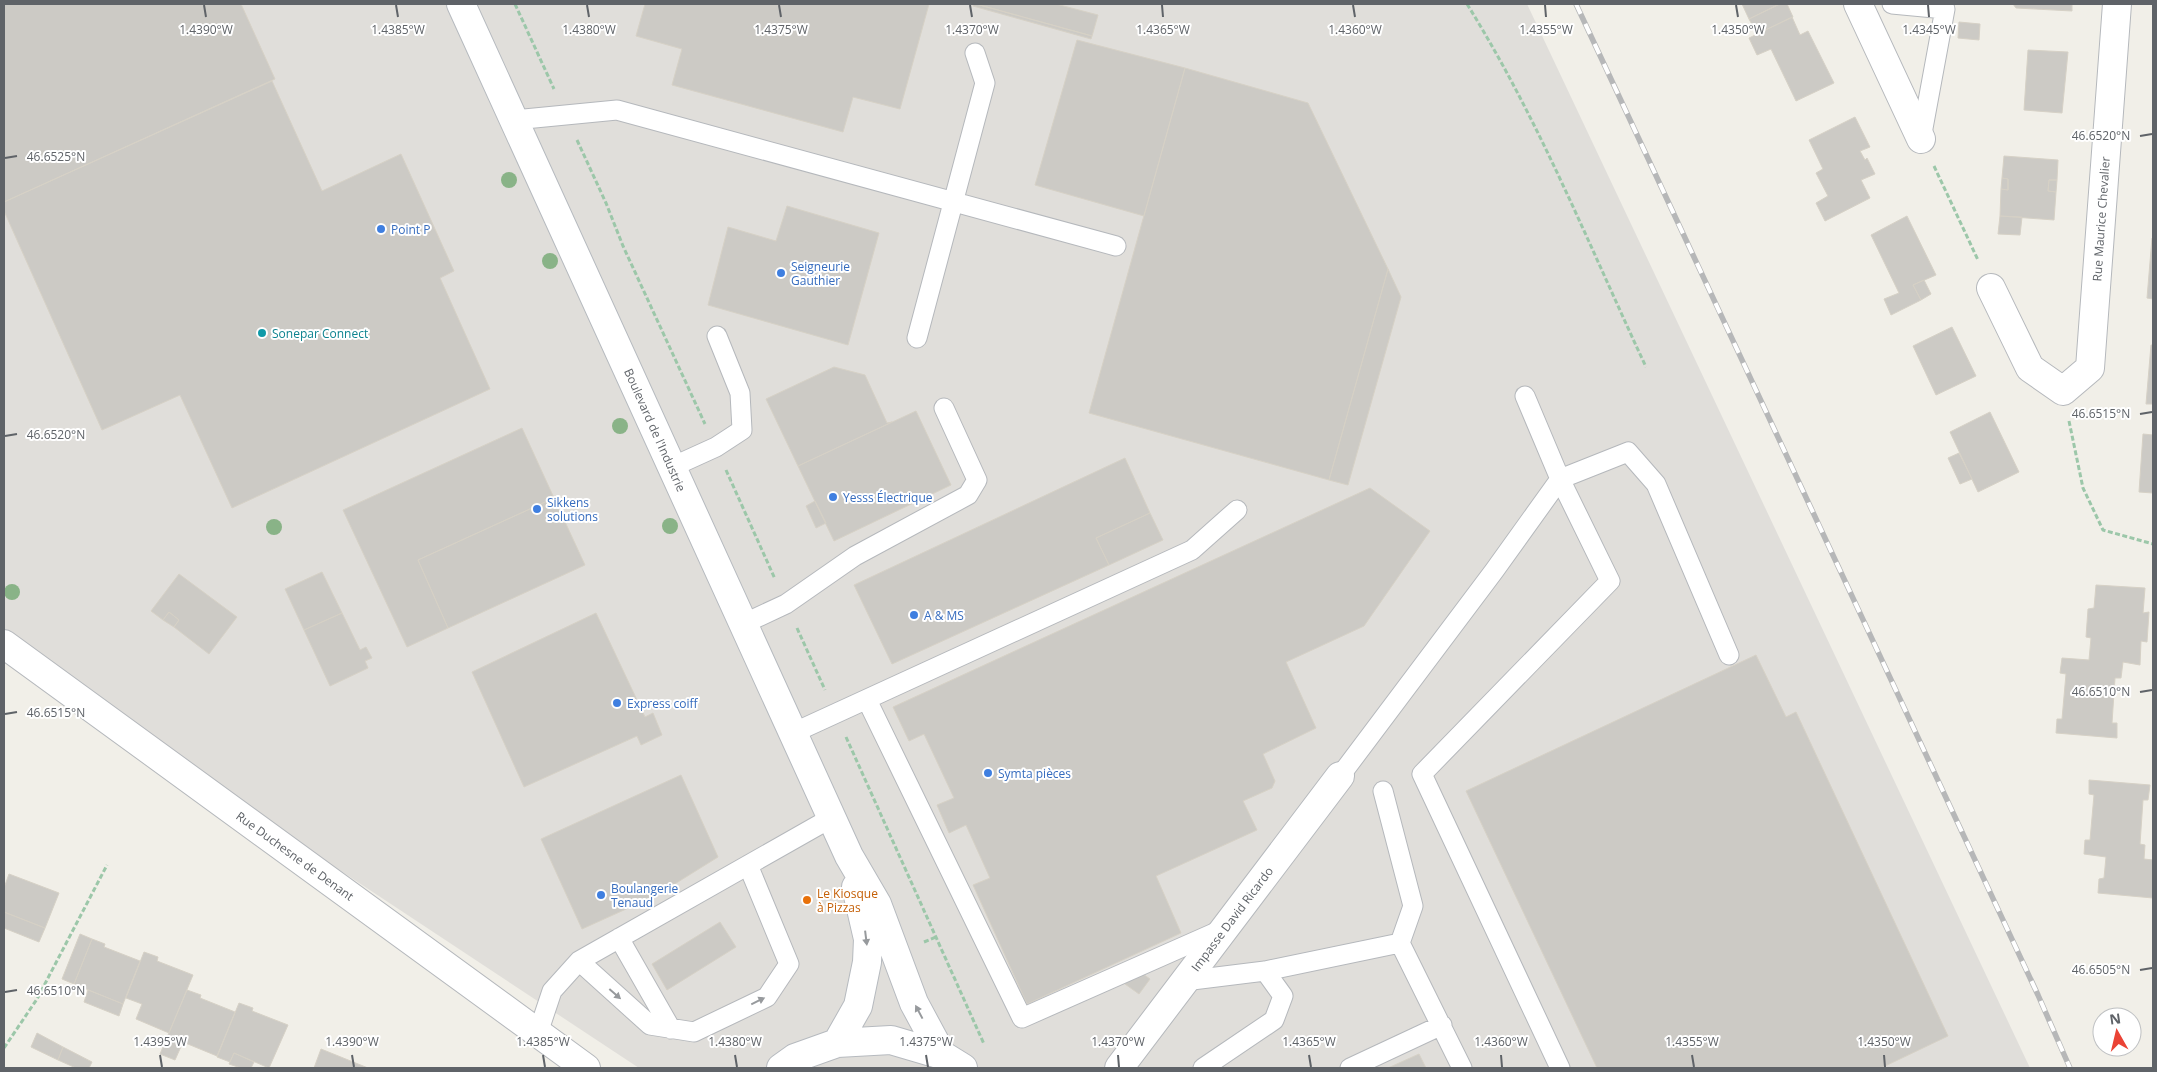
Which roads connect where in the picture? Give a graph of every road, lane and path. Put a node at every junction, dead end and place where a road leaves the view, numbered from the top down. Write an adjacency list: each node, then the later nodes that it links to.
1 (461, 4): 9 (street, Boulevard de l'Industrie)
2 (515, 4): 8 (path)
3 (1467, 4): 16 (path)
4 (1858, 4): 10 (street)
5 (1892, 4): 10 (lane)
6 (2116, 4): 17 (street, Rue Maurice Chevalier)
7 (976, 53): 11 (lane)
8 (566, 115): 9 (lane); 11 (lane); 20 (path)
9 (514, 120): 21 (street, Boulevard de l'Industrie)
10 (1922, 139): 13 (path)
11 (953, 202): 12 (lane); 15 (lane)
12 (1116, 246)
13 (1991, 288): 17 (street)
14 (717, 336): 20 (lane)
15 (918, 338)
16 (1646, 367)
17 (2063, 391): 24 (path)
18 (1525, 396): 22 (lane)
19 (944, 408): 25 (lane)
20 (716, 447): 21 (lane); 25 (path)
21 (672, 467): 26 (street, Boulevard de l'Industrie)
22 (1560, 479): 28 (lane); 32 (lane); 57 (lane)
23 (1237, 510): 29 (lane)
24 (2153, 544)
25 (786, 604): 26 (lane); 30 (path)
26 (743, 624): 31 (street, Boulevard de l'Industrie)
27 (4, 644): 46 (street, Rue Duchesne de Denant)
28 (1729, 655)
29 (867, 700): 30 (lane); 38 (lane)
30 (836, 714): 31 (lane); 48 (path)
31 (793, 733): 34 (street, Boulevard de l'Industrie)
32 (1340, 776): 38 (street, Impasse David Ricardo)
33 (1383, 790): 40 (lane)
34 (831, 818): 35 (street, Boulevard de l'Industrie); 37 (lane)
35 (849, 856): 47 (street, Boulevard de l'Industrie, one-way to 47); 50 (street, Boulevard de l'Industrie, one-way to 35)
36 (107, 865): 49 (path)
37 (748, 865): 39 (lane); 45 (lane, one-way to 37)
38 (1225, 928): 43 (street, Impasse David Ricardo)
39 (619, 938): 41 (lane); 45 (lane)
40 (1400, 943): 42 (lane); 44 (lane)
41 (578, 962): 45 (lane, one-way to 45); 46 (lane)
42 (1265, 971): 43 (lane); 54 (lane)
43 (1184, 981): 51 (street, Impasse David Ricardo)
44 (1442, 1025): 55 (lane); 56 (lane)
45 (671, 1028)
46 (538, 1033): 52 (street, Rue Duchesne de Denant)
47 (836, 1042): 50 (street); 53 (street)
48 (985, 1045)
49 (4, 1048)
50 (953, 1062)
51 (1117, 1066)
52 (586, 1068)
53 (781, 1068)
54 (1203, 1068)
55 (1350, 1068)
56 (1462, 1068)
57 (1560, 1068)

